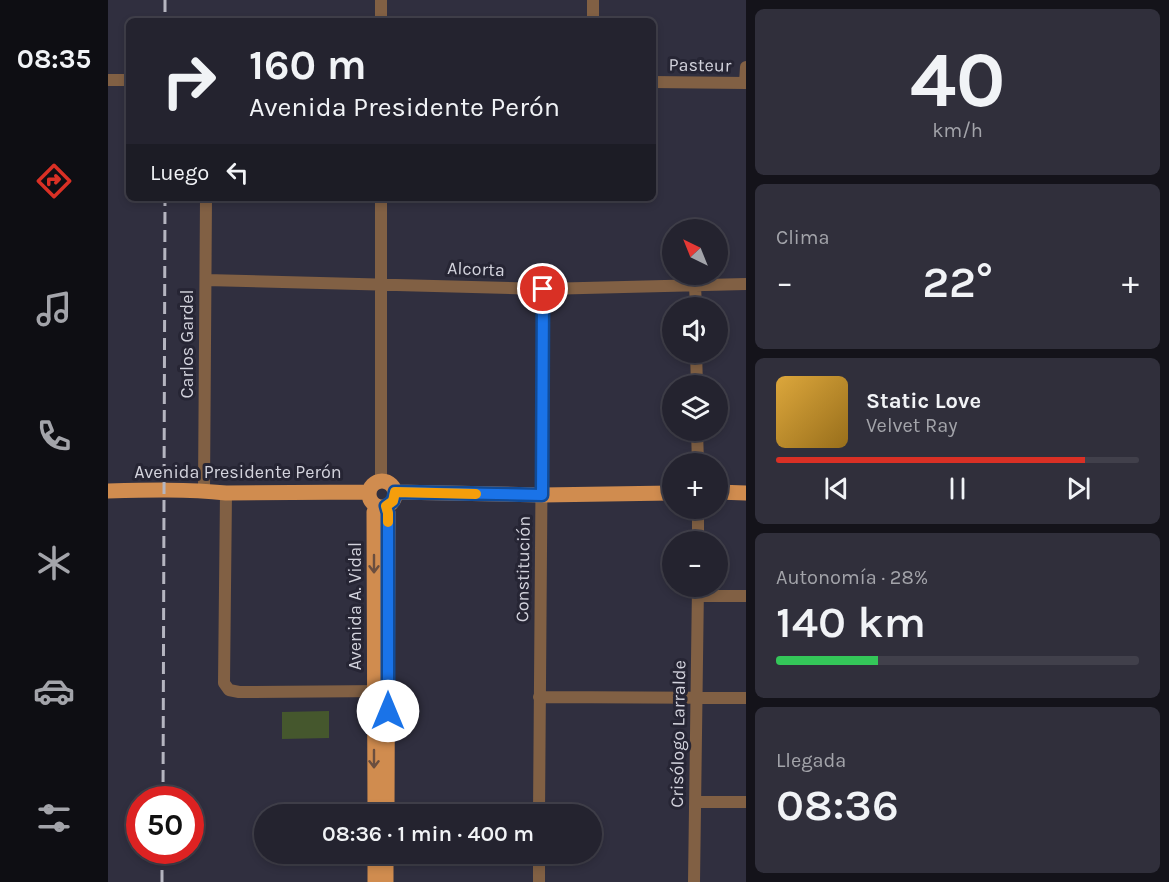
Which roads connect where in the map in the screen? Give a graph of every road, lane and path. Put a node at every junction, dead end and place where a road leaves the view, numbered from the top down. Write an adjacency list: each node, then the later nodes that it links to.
1 (381, 0): 3 (street)
2 (593, 0): 4 (street)
3 (381, 18)
4 (593, 18)
5 (746, 67): 9 (street)
6 (108, 80): 7 (street)
7 (126, 80)
8 (656, 82): 9 (street, Pasteur)
9 (746, 83)
10 (206, 201): 12 (street, Carlos Gardel)
11 (381, 201): 13 (street)
12 (206, 280): 13 (street, Alcorta); 20 (street, Carlos Gardel)
13 (381, 284): 17 (street, Alcorta); 19 (street)
14 (728, 284): 15 (street, Alcorta)
15 (746, 284)
16 (696, 285): 17 (street, Alcorta); 18 (street)
17 (543, 289): 28 (street, Constitución)
18 (696, 297)
19 (381, 480): 22 (main road); 23 (main road)
20 (204, 490): 21 (main road, Avenida Presidente Perón); 25 (main road, Avenida Presidente Perón)
21 (108, 491)
22 (368, 492): 25 (main road, Avenida Presidente Perón); 29 (main road)
23 (395, 492): 28 (main road); 29 (main road)
24 (728, 492): 27 (main road)
25 (226, 493): 33 (street)
26 (662, 493): 28 (main road)
27 (746, 493)
28 (542, 495): 34 (street, Constitución)
29 (381, 506): 33 (main road, Avenida A. Vidal)
30 (728, 594): 31 (street)
31 (746, 596)
32 (698, 597): 35 (street, Crisólogo Larralde)
33 (381, 691): 39 (main road, Avenida A. Vidal, one-way to 39); 40 (main road, Avenida A. Vidal)
34 (539, 697): 35 (street); 41 (street, Constitución)
35 (697, 698): 36 (street); 37 (street, Crisólogo Larralde)
36 (746, 698)
37 (696, 802): 38 (street); 48 (street, Crisólogo Larralde)
38 (746, 802)
39 (375, 804)
40 (387, 804)
41 (539, 804)
42 (375, 864): 45 (main road)
43 (386, 864): 46 (main road)
44 (539, 864): 47 (street)
45 (375, 882)
46 (386, 882)
47 (539, 882)
48 (694, 882)

